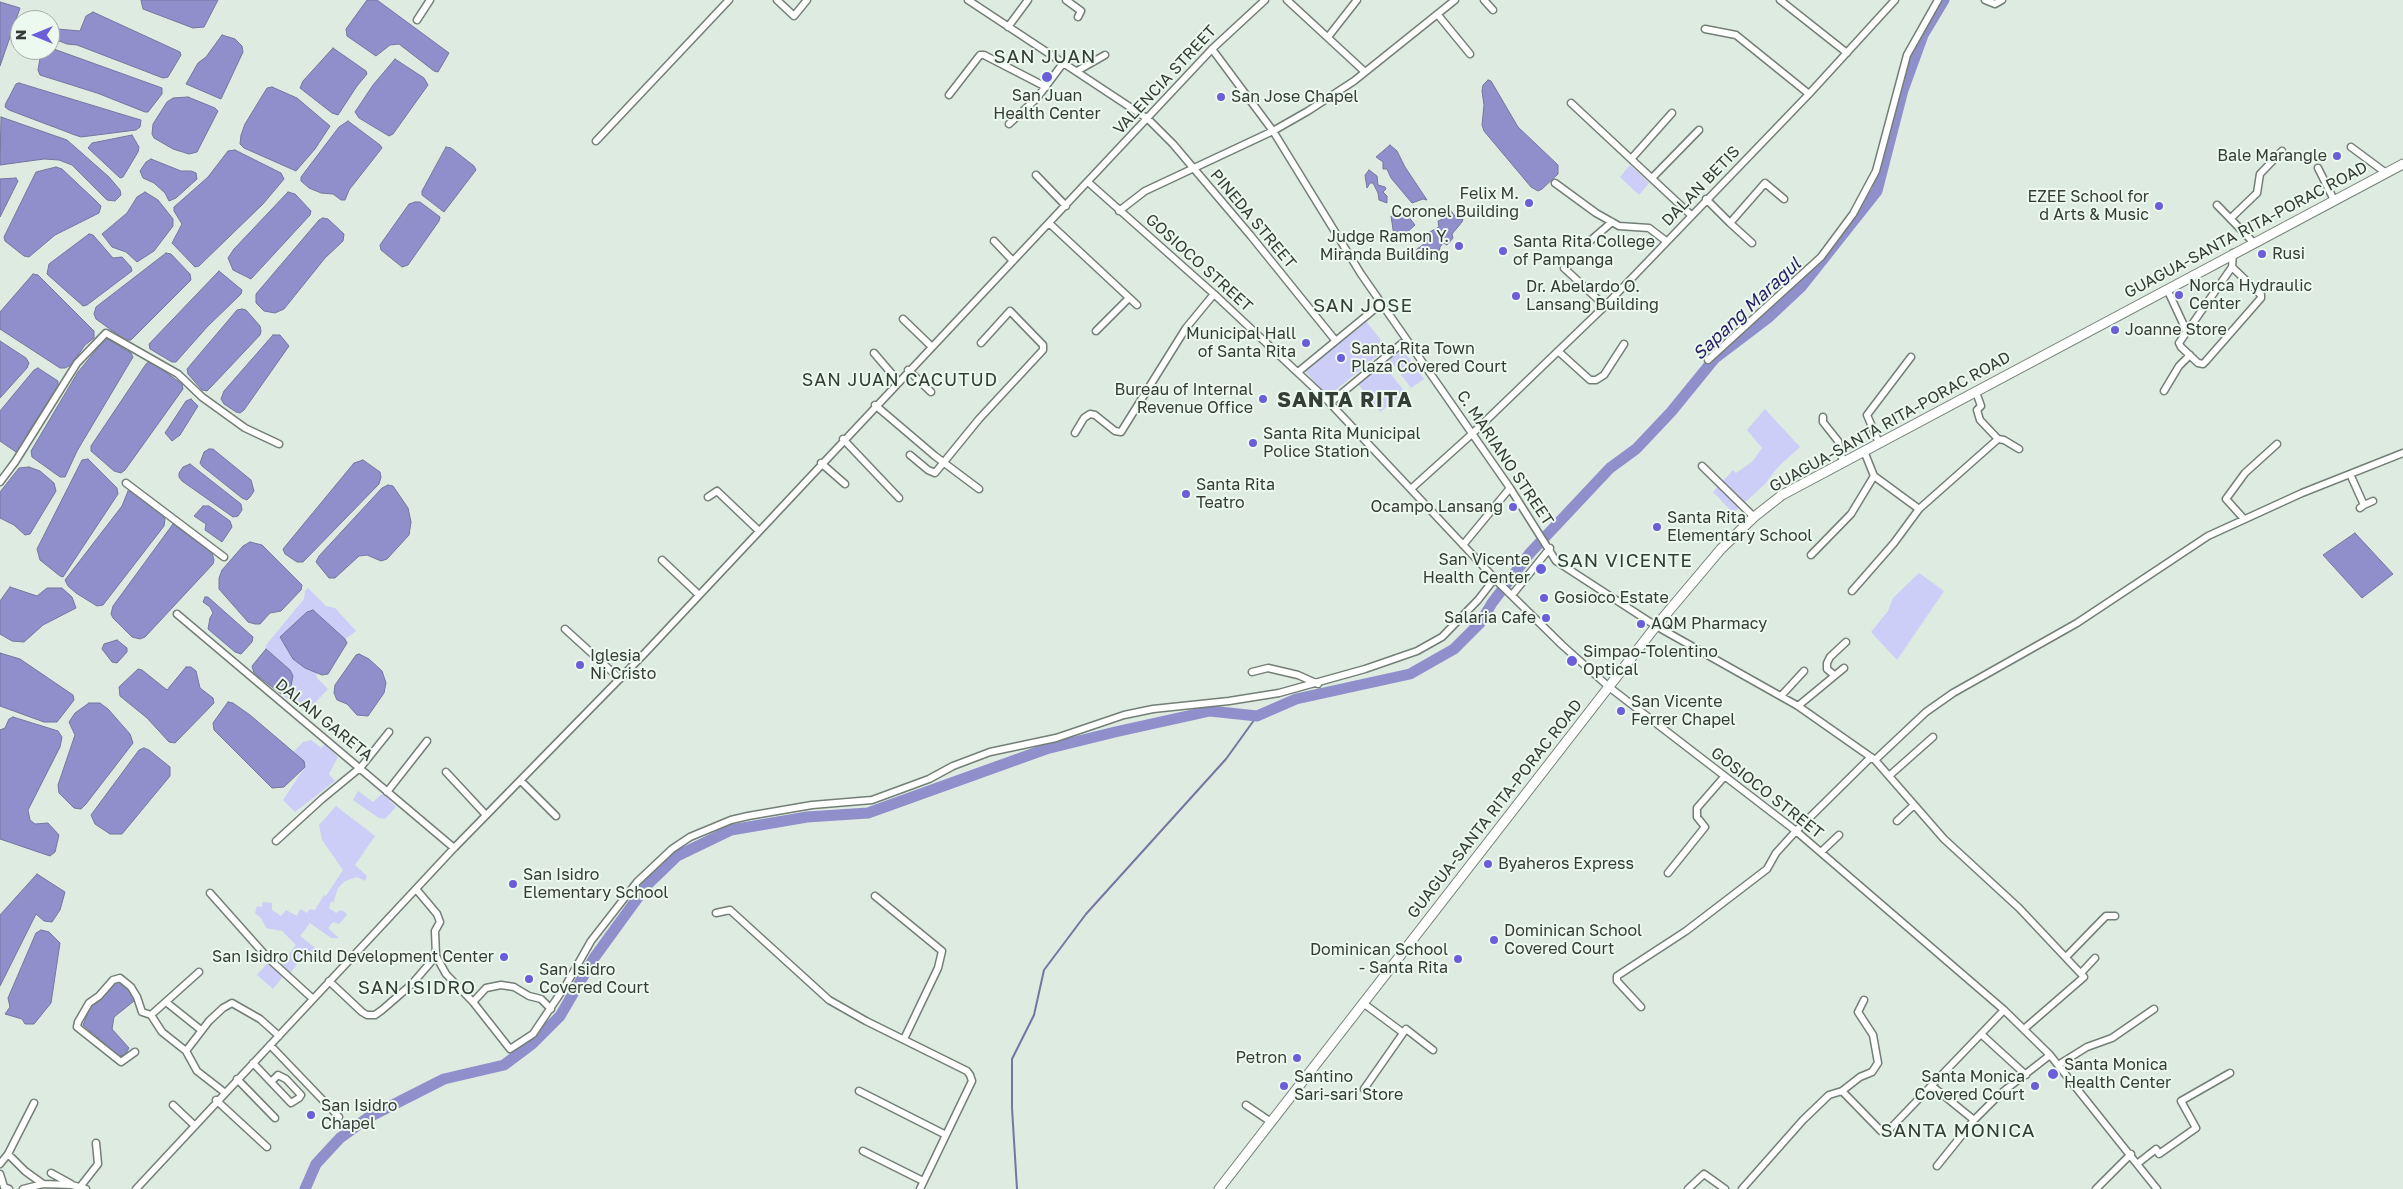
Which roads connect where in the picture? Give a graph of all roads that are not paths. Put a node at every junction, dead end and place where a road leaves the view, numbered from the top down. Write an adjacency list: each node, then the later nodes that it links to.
1 (430, 0): 21 (street)
2 (729, 0): 41 (street)
3 (777, 0): 4 (street)
4 (807, 0)
5 (968, 0): 22 (street, PINEDA STREET)
6 (1028, 0): 22 (street)
7 (1265, 0): 25 (street, VALENCIA STREET)
8 (1287, 0): 24 (street)
9 (1357, 0): 24 (street)
10 (1455, 0): 19 (street)
11 (1484, 0): 18 (street)
12 (1780, 0): 27 (street)
13 (1895, 0): 27 (street, DALAN BETIS)
14 (1938, 0): 91 (street)
15 (1985, 0): 16 (street)
16 (2002, 0)
17 (1068, 1): 20 (street)
18 (1493, 10)
19 (1438, 14): 26 (street); 31 (street)
20 (1078, 17)
21 (417, 20)
22 (1008, 27): 29 (street, PINEDA STREET)
23 (1705, 29): 33 (street)
24 (1328, 37): 31 (street)
25 (1212, 49): 37 (street, VALENCIA STREET); 40 (street, C. MARIANO STREET)
26 (1470, 54)
27 (1847, 54): 33 (street, DALAN BETIS)
28 (1105, 55): 30 (street)
29 (1064, 62): 30 (street, PINEDA STREET); 32 (street)
30 (1077, 71): 37 (street, PINEDA STREET)
31 (1365, 72): 40 (street)
32 (1046, 87): 34 (street); 38 (street)
33 (1809, 94): 54 (street, DALAN BETIS)
34 (949, 95)
35 (1571, 103): 44 (street)
36 (1672, 114): 44 (street)
37 (1148, 118): 47 (street, PINEDA STREET); 51 (street, VALENCIA STREET)
38 (1009, 124)
39 (1699, 130): 50 (street)
40 (1273, 131): 47 (street); 76 (street, C. MARIANO STREET)
41 (596, 141)
42 (2351, 147): 48 (street)
43 (2282, 150): 60 (street)
44 (1632, 158): 50 (street)
45 (2403, 164): 48 (main road, GUAGUA-SANTA RITA-PORAC ROAD)
46 (2318, 168): 55 (street)
47 (1193, 169): 58 (street); 82 (street, PINEDA STREET)
48 (2386, 173): 55 (main road, GUAGUA-SANTA RITA-PORAC ROAD)
49 (1036, 175): 57 (street)
50 (1652, 178): 59 (street)
51 (1088, 182): 57 (street, VALENCIA STREET); 58 (street, GOSIOCO STREET)
52 (1555, 183): 61 (street)
53 (1784, 198): 63 (street)
54 (1706, 199): 59 (street, DALAN BETIS); 63 (street)
55 (2334, 200): 67 (main road, GUAGUA-SANTA RITA-PORAC ROAD)
56 (2217, 205): 60 (street)
57 (1066, 206): 62 (street, VALENCIA STREET)
58 (1119, 210): 74 (street, GOSIOCO STREET)
59 (1691, 215): 66 (street, DALAN BETIS)
60 (2231, 218): 67 (street)
61 (1612, 222): 65 (street); 66 (street)
62 (1049, 223): 70 (street, VALENCIA STREET); 75 (street)
63 (1730, 223): 68 (street)
64 (994, 241): 70 (street)
65 (1590, 241)
66 (1666, 241): 78 (street, DALAN BETIS)
67 (2253, 242): 69 (main road, GUAGUA-SANTA RITA-PORAC ROAD)
68 (1752, 243)
69 (2233, 252): 71 (street); 73 (main road, GUAGUA-SANTA RITA-PORAC ROAD)
70 (1013, 261): 86 (street, VALENCIA STREET)
71 (2232, 267): 81 (street); 89 (street)
72 (1564, 268): 78 (street)
73 (2167, 289): 81 (street); 97 (main road, GUAGUA-SANTA RITA-PORAC ROAD)
74 (1214, 294): 93 (street, GOSIOCO STREET); 101 (street)
75 (1129, 298): 77 (street); 80 (street)
76 (1382, 303): 82 (street); 83 (street, C. MARIANO STREET)
77 (1138, 305)
78 (1605, 306): 87 (street, DALAN BETIS)
79 (903, 319): 86 (street)
80 (1096, 331)
81 (2187, 332): 89 (street)
82 (1335, 340): 93 (street)
83 (1406, 340): 98 (street); 102 (street, C. MARIANO STREET)
84 (982, 343): 114 (street)
85 (1624, 344): 87 (street)
86 (931, 346): 92 (street, VALENCIA STREET)
87 (1558, 351): 102 (street, DALAN BETIS)
88 (874, 353): 94 (street)
89 (2190, 355): 95 (street)
90 (1911, 357): 105 (street)
91 (1708, 360)
92 (908, 370): 94 (street, VALENCIA STREET); 96 (street)
93 (1298, 372): 98 (street, GOSIOCO STREET)
94 (898, 381): 99 (street, VALENCIA STREET)
95 (2164, 391)
96 (931, 392)
97 (1976, 392): 104 (street); 105 (main road, GUAGUA-SANTA RITA-PORAC ROAD)
98 (1330, 402): 121 (street, GOSIOCO STREET)
99 (875, 405): 103 (street, VALENCIA STREET); 114 (street)
100 (1823, 417): 112 (street)
101 (1075, 433)
102 (1472, 433): 121 (street, DALAN BETIS); 122 (street, C. MARIANO STREET)
103 (843, 439): 113 (street, VALENCIA STREET); 125 (street)
104 (1998, 439): 108 (street); 127 (street)
105 (1879, 443): 109 (main road, GUAGUA-SANTA RITA-PORAC ROAD)
106 (279, 444): 118 (street)
107 (2277, 444): 129 (street)
108 (2019, 449)
109 (1864, 451): 112 (main road, GUAGUA-SANTA RITA-PORAC ROAD); 117 (street)
110 (2403, 453): 116 (street)
111 (910, 455): 114 (street)
112 (1843, 462): 128 (main road, GUAGUA-SANTA RITA-PORAC ROAD)
113 (821, 463): 120 (street); 130 (street, VALENCIA STREET)
114 (944, 463): 123 (street)
115 (1702, 466): 128 (street)
116 (2350, 474): 126 (street); 129 (street)
117 (1874, 476): 127 (street); 133 (street)
118 (0, 482)
119 (126, 483): 134 (street)
120 (845, 484)
121 (1412, 488): 131 (street, GOSIOCO STREET)
122 (1510, 488): 131 (street); 132 (street, C. MARIANO STREET)
123 (979, 489)
124 (708, 497): 130 (street)
125 (899, 498)
126 (2373, 501)
127 (1919, 509): 137 (street)
128 (1754, 517): 141 (main road, GUAGUA-SANTA RITA-PORAC ROAD)
129 (2244, 519): 156 (street)
130 (758, 530): 138 (street, VALENCIA STREET)
131 (1464, 545): 136 (street, GOSIOCO STREET)
132 (1549, 547): 139 (street); 141 (street, C. MARIANO STREET)
133 (1811, 555)
134 (224, 557)
135 (662, 560): 138 (street)
136 (1497, 580): 139 (street, GOSIOCO STREET); 149 (street)
137 (1852, 591)
138 (698, 594): 148 (street, VALENCIA STREET)
139 (1511, 594): 150 (street, GOSIOCO STREET)
140 (177, 614): 157 (street, DALAN GARETA)
141 (1656, 626): 150 (main road, GUAGUA-SANTA RITA-PORAC ROAD); 151 (street, C. MARIANO STREET)
142 (564, 629): 148 (street)
143 (1846, 642): 147 (street)
144 (1844, 668): 147 (street)
145 (1804, 671): 151 (street)
146 (1252, 672): 149 (street)
147 (1834, 675): 152 (street)
148 (620, 679): 161 (street, VALENCIA STREET)
149 (1318, 684): 190 (street)
150 (1609, 686): 160 (street, GOSIOCO STREET); 188 (main road, GUAGUA-SANTA RITA-PORAC ROAD)
151 (1782, 696): 152 (street, C. MARIANO STREET)
152 (1798, 706): 156 (street, C. MARIANO STREET)
153 (389, 732): 157 (street)
154 (1933, 737): 159 (street)
155 (427, 741): 162 (street)
156 (1873, 759): 159 (street, C. MARIANO STREET); 167 (street)
157 (361, 768): 162 (street, DALAN GARETA); 169 (street)
158 (446, 772): 164 (street)
159 (1889, 776): 163 (street, C. MARIANO STREET)
160 (1724, 777): 167 (street, GOSIOCO STREET); 172 (street)
161 (521, 781): 164 (street, VALENCIA STREET); 165 (street)
162 (388, 792): 170 (street, DALAN GARETA)
163 (1914, 805): 166 (street); 179 (street, C. MARIANO STREET)
164 (486, 815): 170 (street, VALENCIA STREET)
165 (556, 816)
166 (1897, 821)
167 (1796, 831): 171 (street, GOSIOCO STREET); 189 (street)
168 (1839, 834): 171 (street)
169 (276, 841)
170 (454, 848): 173 (street, VALENCIA STREET)
171 (1821, 852): 191 (street, GOSIOCO STREET)
172 (1668, 873)
173 (416, 889): 178 (street); 183 (street, VALENCIA STREET)
174 (210, 893): 184 (street)
175 (875, 896): 199 (street)
176 (716, 913): 199 (street)
177 (2115, 916): 179 (street)
178 (436, 956): 183 (street); 187 (street)
179 (2066, 957): 182 (street, C. MARIANO STREET)
180 (2095, 958): 182 (street)
181 (198, 972): 186 (street)
182 (2081, 973): 194 (street)
183 (329, 981): 184 (street, VALENCIA STREET)
184 (313, 999): 198 (street, VALENCIA STREET)
185 (1864, 1000): 214 (street)
186 (166, 1002): 193 (street); 195 (street)
187 (473, 1002): 190 (street); 190 (street)
188 (1364, 1003): 196 (street); 223 (main road, GUAGUA-SANTA RITA-PORAC ROAD)
189 (1641, 1007)
190 (551, 1009)
191 (2004, 1010): 194 (street, GOSIOCO STREET); 197 (street)
192 (2154, 1010): 206 (street)
193 (151, 1015): 201 (street); 203 (street)
194 (2024, 1029): 204 (street, GOSIOCO STREET)
195 (201, 1030): 198 (street); 201 (street)
196 (1402, 1032): 202 (street); 212 (street)
197 (1981, 1034): 208 (street); 211 (street)
198 (279, 1036): 200 (street, VALENCIA STREET)
199 (904, 1039): 225 (street)
200 (270, 1045): 205 (street, VALENCIA STREET); 220 (street)
201 (186, 1050): 215 (street)
202 (1433, 1050)
203 (135, 1052)
204 (2050, 1055): 206 (street, GOSIOCO STREET); 208 (street)
205 (253, 1063): 209 (street, VALENCIA STREET); 210 (street)
206 (2058, 1065): 230 (street, GOSIOCO STREET)
207 (2230, 1073): 232 (street)
208 (2026, 1075): 222 (street)
209 (237, 1079): 215 (street, VALENCIA STREET); 221 (street)
210 (271, 1082): 210 (street)
211 (1932, 1086): 214 (street); 222 (street)
212 (1364, 1089)
213 (859, 1091): 225 (street)
214 (1842, 1091): 247 (street)
215 (224, 1092): 216 (street, VALENCIA STREET)
216 (216, 1100): 224 (street, VALENCIA STREET); 227 (street)
217 (34, 1103): 229 (street)
218 (173, 1105): 224 (street)
219 (1246, 1105): 223 (street)
220 (339, 1116)
221 (275, 1118)
222 (1974, 1120): 233 (street)
223 (1271, 1122): 244 (main road, GUAGUA-SANTA RITA-PORAC ROAD)
224 (194, 1125): 242 (street, VALENCIA STREET)
225 (946, 1135): 236 (street)
226 (96, 1144): 239 (street)
227 (267, 1146)
228 (863, 1151): 236 (street)
229 (8, 1154): 231 (street); 237 (street)
230 (2131, 1154): 232 (street, GOSIOCO STREET); 248 (street)
231 (0, 1164)
232 (2137, 1164): 249 (street, GOSIOCO STREET)
233 (1937, 1166)
234 (51, 1173): 238 (street)
235 (0, 1174): 240 (street)
236 (923, 1182): 243 (street)
237 (43, 1184): 238 (street); 241 (street)
238 (72, 1184): 239 (street)
239 (83, 1188)
240 (9, 1189)
241 (23, 1189)
242 (136, 1189)
243 (920, 1189)
244 (1219, 1189)
245 (1688, 1189): 246 (street)
246 (1725, 1189)
247 (1742, 1189)
248 (2096, 1189)
249 (2157, 1189)

